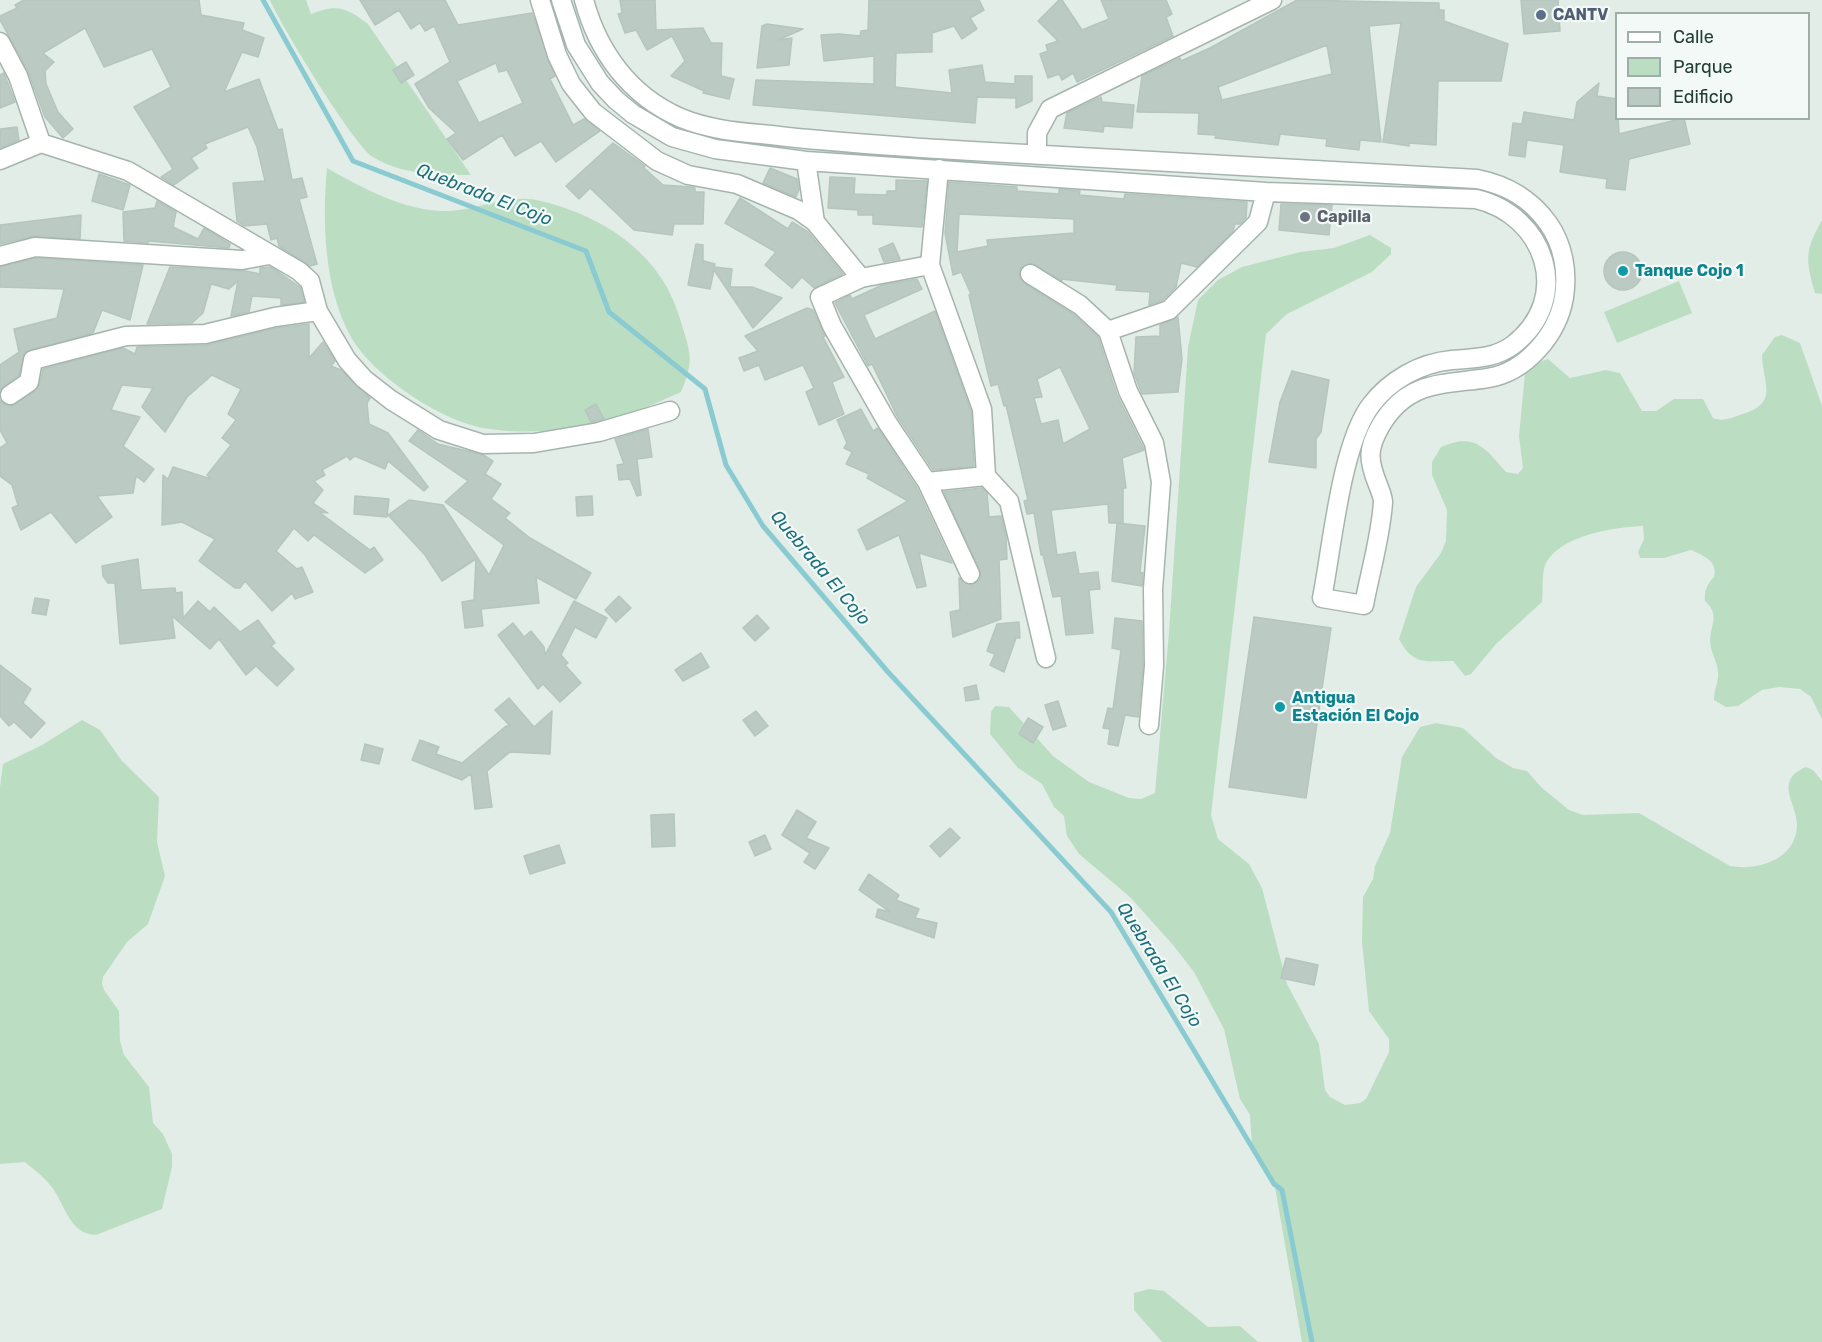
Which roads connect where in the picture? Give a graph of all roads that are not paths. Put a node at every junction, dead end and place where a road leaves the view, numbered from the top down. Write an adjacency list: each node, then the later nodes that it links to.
1 (540, 0): 12 (street)
2 (561, 0): 9 (street)
3 (584, 0): 7 (street)
4 (1272, 0): 7 (street)
5 (0, 42): 6 (street)
6 (41, 143): 8 (street); 13 (street)
7 (1037, 155): 11 (street)
8 (0, 160)
9 (806, 161): 10 (street); 12 (street)
10 (939, 169): 11 (street); 15 (street)
11 (1266, 192): 19 (street)
12 (815, 222): 17 (street)
13 (269, 255): 14 (street); 18 (street)
14 (0, 256)
15 (930, 266): 17 (street); 22 (street)
16 (1030, 274): 19 (street)
17 (861, 278): 23 (street)
18 (318, 311): 20 (street); 21 (street)
19 (1108, 331): 26 (street)
20 (10, 395)
21 (670, 411)
22 (986, 476): 23 (street); 25 (street)
23 (927, 482): 24 (street)
24 (970, 574)
25 (1046, 658)
26 (1149, 725)

